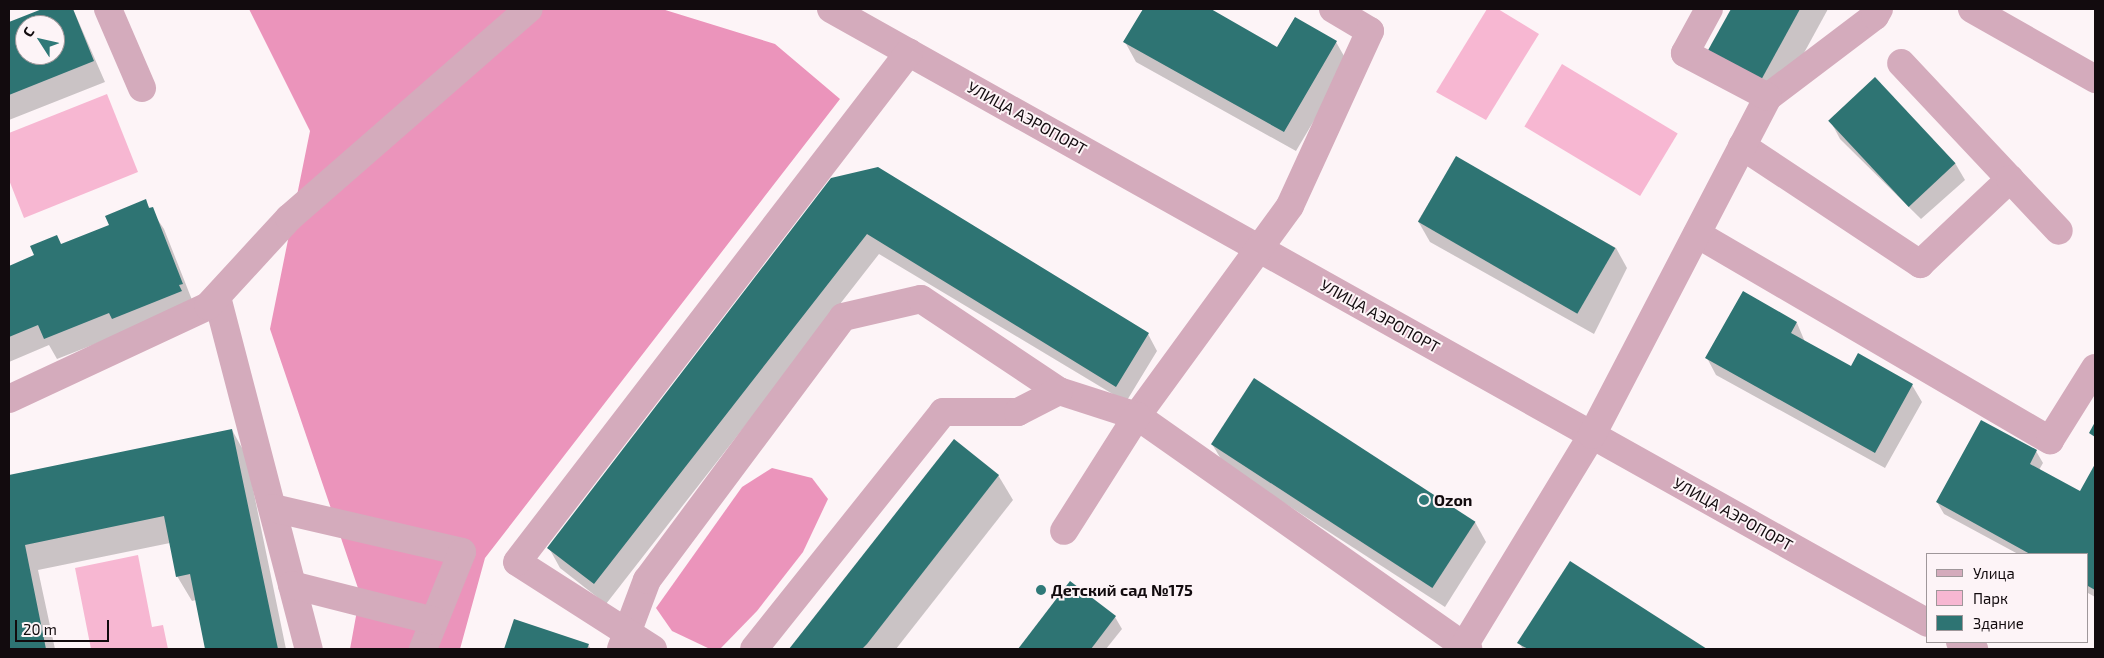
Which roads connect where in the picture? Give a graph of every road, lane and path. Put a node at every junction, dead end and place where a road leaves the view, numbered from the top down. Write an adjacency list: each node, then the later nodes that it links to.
1 (108, 9): 11 (street)
2 (529, 9): 18 (street)
3 (831, 9): 8 (street, УЛИЦА АЭРОПОРТ)
4 (1333, 9): 17 (street)
5 (1709, 9): 12 (street)
6 (1879, 9): 12 (street)
7 (1972, 9): 10 (street)
8 (909, 52): 17 (street, УЛИЦА АЭРОПОРТ); 29 (street)
9 (1901, 63): 14 (street)
10 (2095, 79)
11 (142, 88)
12 (1768, 97): 13 (street)
13 (1742, 146): 14 (street); 16 (street)
14 (2010, 179): 15 (street)
15 (2058, 231)
16 (1697, 234): 19 (street); 23 (street)
17 (1261, 249): 22 (street); 23 (street, УЛИЦА АЭРОПОРТ)
18 (217, 297): 21 (street); 24 (street)
19 (2095, 368)
20 (1059, 391): 22 (street); 29 (street); 35 (street)
21 (9, 399)
22 (1137, 416): 25 (street); 31 (street)
23 (1592, 435): 28 (street, УЛИЦА АЭРОПОРТ); 31 (street)
24 (273, 508): 26 (street); 27 (street)
25 (1064, 531)
26 (292, 584): 27 (street); 32 (street)
27 (434, 621): 33 (street)
28 (1926, 623)
29 (625, 640): 34 (street)
30 (1962, 643): 36 (street)
31 (1464, 648)
32 (308, 649)
33 (422, 649)
34 (653, 649)
35 (754, 649)
36 (1974, 649)

